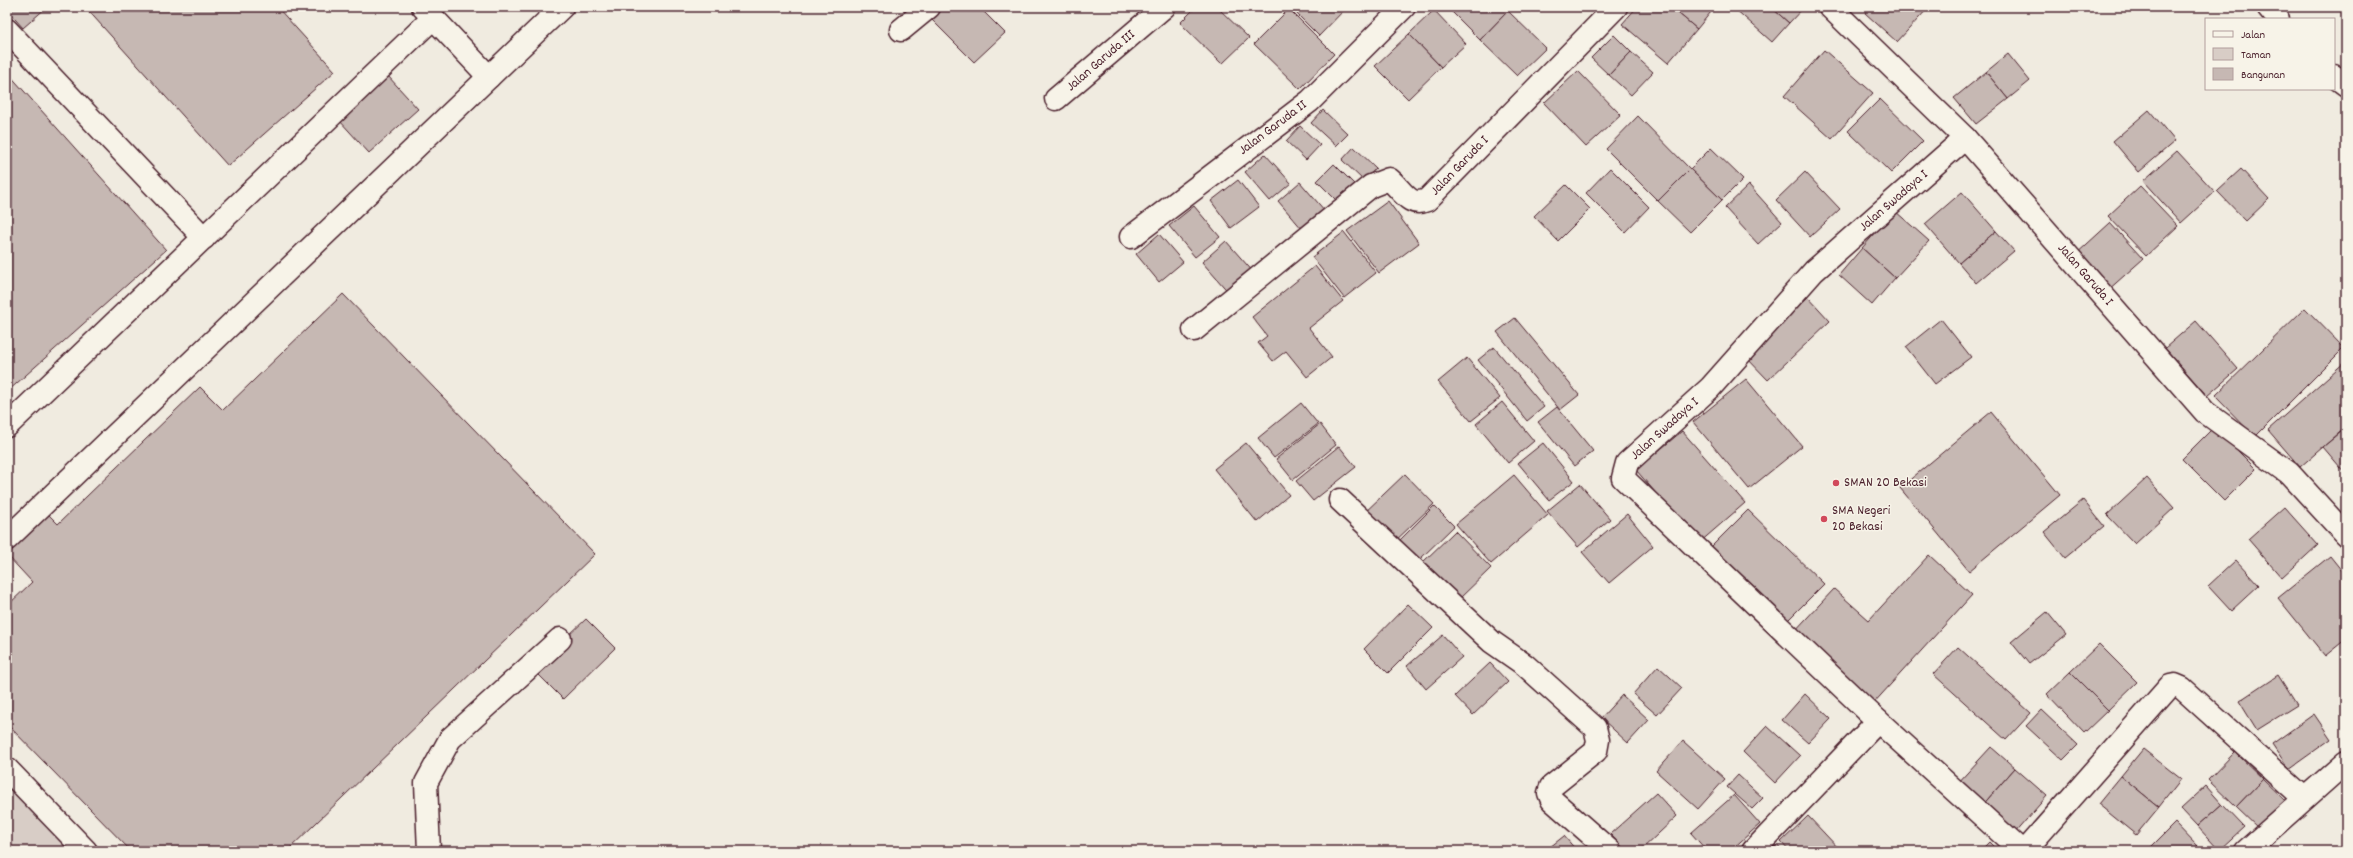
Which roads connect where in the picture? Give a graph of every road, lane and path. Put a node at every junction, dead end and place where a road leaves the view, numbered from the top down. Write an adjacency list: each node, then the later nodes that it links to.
1 (562, 7): 12 (street)
2 (929, 7): 11 (street)
3 (1164, 7): 15 (street, Jalan Garuda III)
4 (1404, 7): 17 (street, Jalan Garuda II)
5 (1616, 7): 19 (street, Jalan Garuda I)
6 (1830, 7): 16 (street, Jalan Garuda I)
7 (2268, 7): 9 (street)
8 (428, 12): 12 (street); 18 (street)
9 (2277, 18)
10 (7, 30): 18 (street)
11 (901, 30)
12 (489, 77): 23 (street)
13 (2335, 77): 14 (street)
14 (2346, 84)
15 (1056, 100)
16 (1965, 138): 22 (street, Jalan Garuda I); 25 (street, Jalan Swadaya I)
17 (1131, 237)
18 (204, 238): 20 (street)
19 (1194, 330)
20 (7, 426)
21 (1340, 500): 31 (street)
22 (2346, 535)
23 (7, 539)
24 (560, 639): 30 (street)
25 (1878, 721): 28 (street); 32 (street)
26 (2346, 762): 28 (street)
27 (7, 769): 29 (street)
28 (2304, 798): 33 (street)
29 (86, 851)
30 (429, 851)
31 (1610, 851)
32 (1753, 851)
33 (2246, 851)

